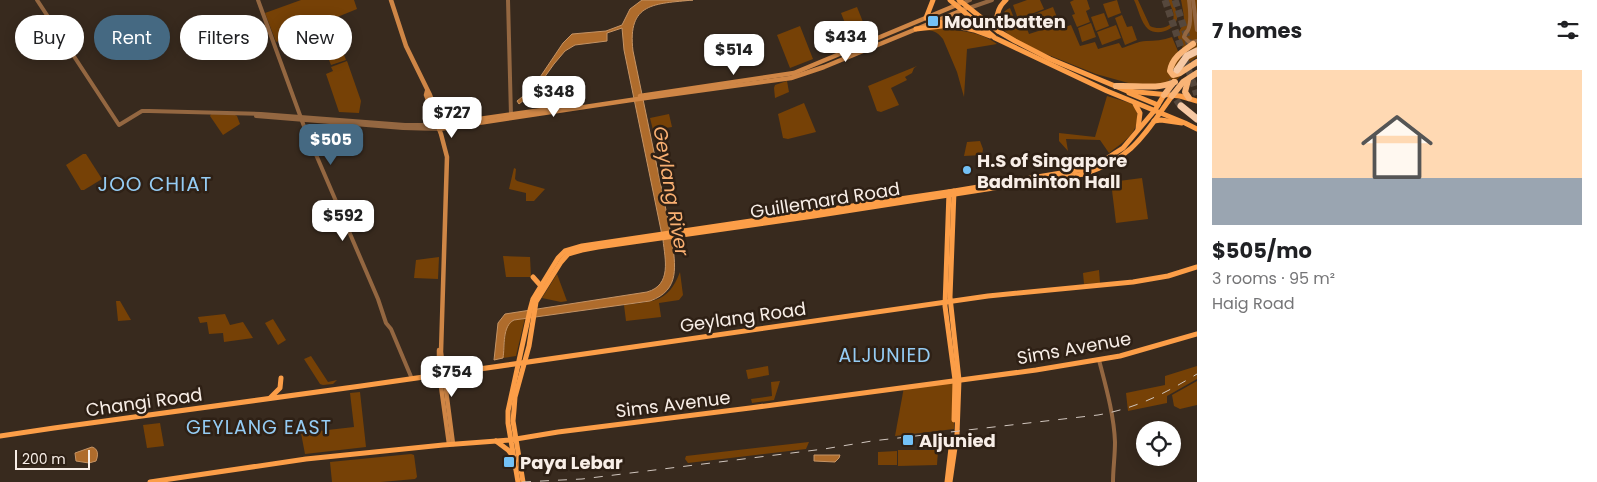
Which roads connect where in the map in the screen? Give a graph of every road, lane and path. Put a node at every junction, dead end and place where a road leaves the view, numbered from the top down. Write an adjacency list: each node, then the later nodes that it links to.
1 (37, 0): 40 (street)
2 (258, 0): 40 (street)
3 (391, 0): 44 (main road)
4 (508, 0): 39 (street)
5 (933, 0): 15 (main road)
6 (950, 0): 12 (main road)
7 (970, 0): 12 (street)
8 (992, 0): 13 (street)
9 (1006, 0): 21 (main road)
10 (1189, 0): 19 (street)
11 (1193, 0): 20 (street)
12 (960, 3): 13 (main road); 14 (main road); 15 (main road)
13 (969, 8): 14 (main road); 21 (main road)
14 (963, 10): 16 (main road); 22 (main road)
15 (926, 18): 33 (main road)
16 (934, 21): 17 (main road); 18 (main road)
17 (953, 26): 18 (main road); 22 (main road)
18 (916, 29): 33 (main road)
19 (1188, 29): 20 (street); 23 (street)
20 (1197, 30)
21 (998, 31): 30 (main road)
22 (995, 38): 36 (main road)
23 (1195, 42): 25 (highway)
24 (1197, 51): 26 (highway)
25 (1197, 63): 29 (highway)
26 (1176, 70)
27 (1197, 73): 28 (highway)
28 (1189, 78): 32 (highway); 34 (highway)
29 (1175, 82): 30 (highway); 32 (highway)
30 (1116, 86): 31 (main road)
31 (1127, 91): 32 (main road); 38 (main road)
32 (1168, 96): 34 (main road); 38 (main road, Guillemard Road)
33 (644, 97): 39 (main road)
34 (1189, 98): 35 (main road)
35 (1197, 101)
36 (1133, 102): 38 (main road); 45 (main road)
37 (1180, 106): 41 (highway)
38 (1158, 109): 42 (main road, Guillemard Road); 43 (main road); 45 (main road, Guillemard Road)
39 (511, 116): 44 (main road)
40 (302, 118): 44 (street); 65 (street)
41 (1197, 121)
42 (1153, 122): 43 (main road); 47 (main road, Guillemard Road)
43 (1184, 122): 46 (main road)
44 (440, 127): 56 (main road)
45 (1138, 129): 47 (main road, Guillemard Road)
46 (1197, 129)
47 (952, 193): 48 (main road, Guillemard Road); 52 (main road)
48 (661, 236): 51 (main road, Guillemard Road); 53 (main road, Guillemard Road)
49 (1197, 267): 52 (main road, Geylang Road)
50 (533, 277): 51 (main road)
51 (541, 286): 53 (main road, Guillemard Road)
52 (948, 302): 58 (main road, Geylang Road); 66 (main road)
53 (532, 308): 54 (main road, Guillemard Road)
54 (531, 319): 58 (main road, Guillemard Road); 59 (main road, Guillemard Road)
55 (1197, 334): 57 (main road, Sims Avenue)
56 (440, 360): 60 (main road); 61 (main road); 62 (main road)
57 (1100, 360): 64 (main road, Sims Avenue); 83 (street)
58 (525, 362): 59 (main road, Geylang Road); 74 (main road, Guillemard Road)
59 (518, 363): 60 (main road, Geylang Road); 74 (main road, Guillemard Road)
60 (459, 372): 61 (main road, Geylang Road)
61 (442, 375): 62 (main road, Geylang Road); 76 (main road)
62 (427, 377): 65 (main road, Geylang Road)
63 (281, 378): 70 (main road)
64 (972, 378): 66 (main road, Sims Avenue); 71 (main road)
65 (412, 379): 69 (main road, Geylang Road)
66 (957, 380): 67 (main road, Sims Avenue); 68 (main road); 71 (main road)
67 (943, 382): 68 (main road); 73 (main road, Sims Avenue)
68 (955, 390): 82 (main road)
69 (292, 396): 70 (main road, Changi Road)
70 (270, 399): 72 (main road, Changi Road)
71 (958, 409): 82 (main road)
72 (0, 436)
73 (532, 436): 74 (main road, Sims Avenue); 77 (main road)
74 (513, 439): 75 (main road, Sims Avenue); 77 (main road); 78 (main road)
75 (495, 441): 76 (main road, Sims Avenue); 78 (main road)
76 (451, 444): 79 (main road, Sims Avenue)
77 (518, 450): 81 (main road)
78 (513, 456): 80 (main road)
79 (150, 482)
80 (518, 482)
81 (523, 482)
82 (948, 482)
83 (1113, 482)

